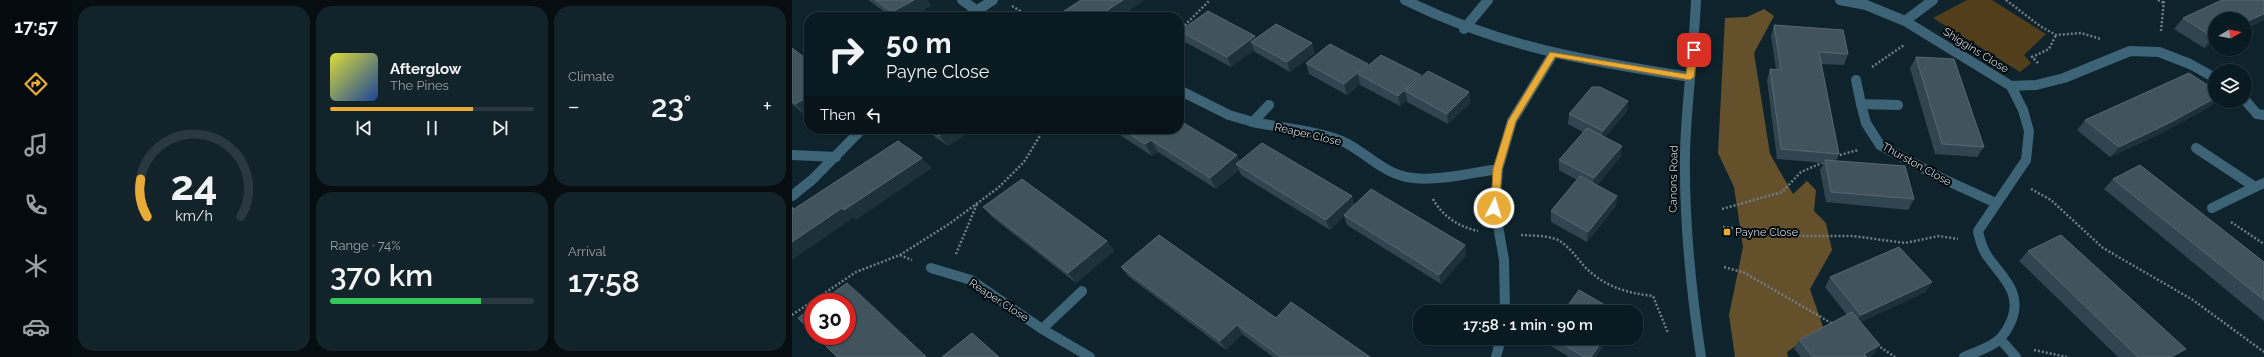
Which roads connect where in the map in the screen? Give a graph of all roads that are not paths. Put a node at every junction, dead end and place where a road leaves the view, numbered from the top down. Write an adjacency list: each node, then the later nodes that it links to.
1 (962, 0): 8 (street)
2 (993, 0): 8 (street)
3 (1405, 0): 11 (street)
4 (1488, 0): 11 (street)
5 (1696, 0): 14 (street, Canons Road)
6 (1840, 0): 10 (street, Shiggins Close)
7 (1933, 0): 10 (street)
8 (976, 10): 9 (street)
9 (973, 12)
10 (1905, 21): 16 (street, Shiggins Close)
11 (1464, 29): 12 (street)
12 (1553, 54): 14 (street); 29 (street)
13 (2208, 74): 16 (street, Shiggins Close)
14 (1690, 77): 42 (street, Canons Road)
15 (1856, 80): 18 (street, Thurston Close)
16 (2011, 86): 32 (street)
17 (1184, 92): 23 (street, Reaper Close)
18 (1861, 104): 20 (street); 32 (street, Thurston Close)
19 (1269, 105): 23 (street, Reaper Close)
20 (1898, 105)
21 (2252, 107): 22 (street)
22 (2261, 115): 24 (street)
23 (1253, 122): 29 (street, Reaper Close)
24 (2264, 124)
25 (857, 134): 28 (street)
26 (2196, 148): 30 (street)
27 (792, 155): 28 (street)
28 (836, 157): 31 (street)
29 (1498, 169): 36 (street)
30 (2259, 185): 33 (street)
31 (792, 196)
32 (1996, 203): 38 (street)
33 (2212, 208)
34 (931, 268): 37 (street, Reaper Close)
35 (1082, 290): 37 (street)
36 (1505, 305)
37 (1042, 329): 40 (street, Reaper Close)
38 (2001, 340): 43 (street); 44 (street)
39 (1499, 345): 41 (street)
40 (1090, 357)
41 (1496, 357)
42 (1701, 357)
43 (1964, 357)
44 (2016, 357)

